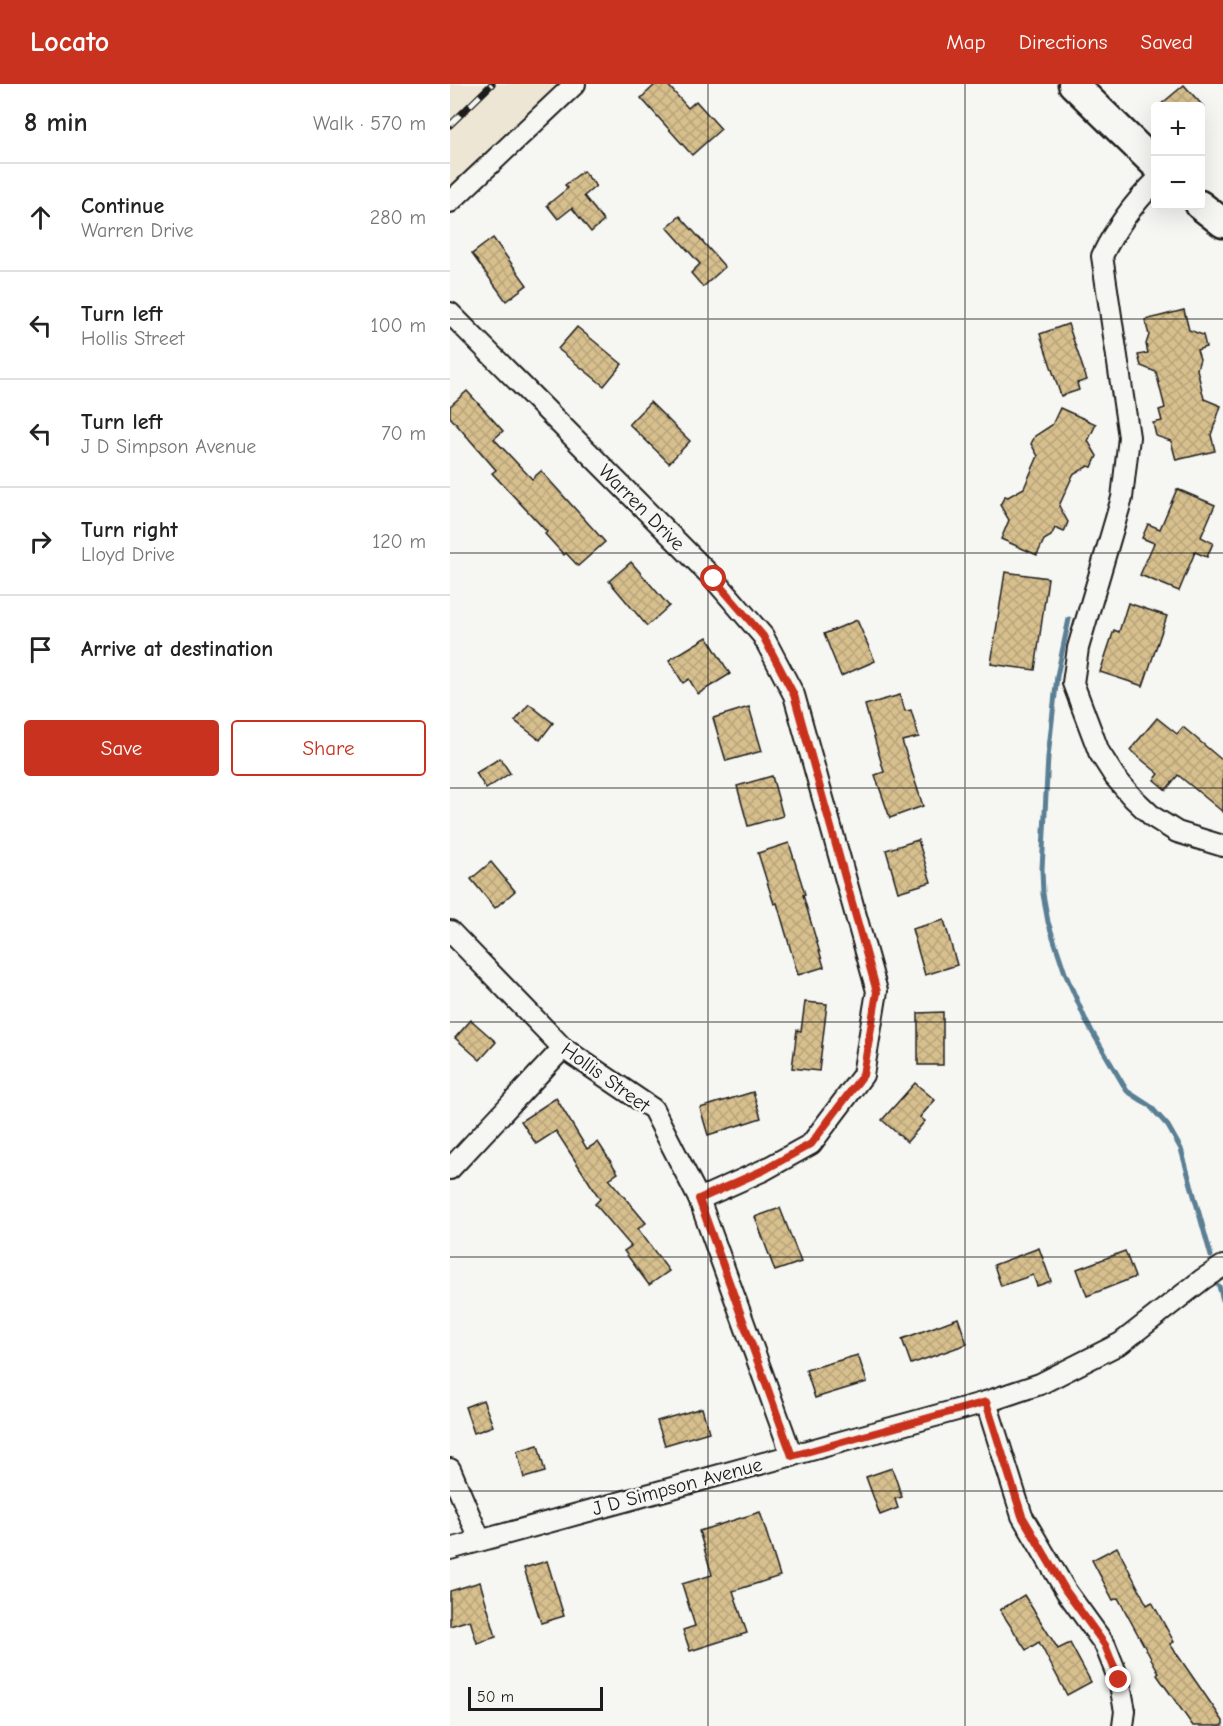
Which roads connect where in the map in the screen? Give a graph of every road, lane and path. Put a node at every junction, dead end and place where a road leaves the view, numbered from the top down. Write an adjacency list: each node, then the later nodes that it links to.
1 (576, 84): 5 (street)
2 (1073, 84): 3 (street)
3 (1151, 161)
4 (1151, 185): 9 (street)
5 (450, 202)
6 (1205, 209): 7 (street)
7 (1223, 223)
8 (450, 313): 13 (street, Warren Drive)
9 (1223, 846)
10 (450, 931): 11 (street, Hollis Street)
11 (563, 1048): 12 (street); 13 (street, Hollis Street)
12 (450, 1169)
13 (699, 1199): 16 (street, Hollis Street)
14 (1223, 1266): 15 (street, J D Simpson Avenue)
15 (986, 1402): 16 (street, J D Simpson Avenue); 20 (street)
16 (792, 1456): 18 (street, J D Simpson Avenue)
17 (450, 1468): 18 (street)
18 (480, 1540): 19 (street, J D Simpson Avenue)
19 (450, 1549)
20 (1123, 1726)

